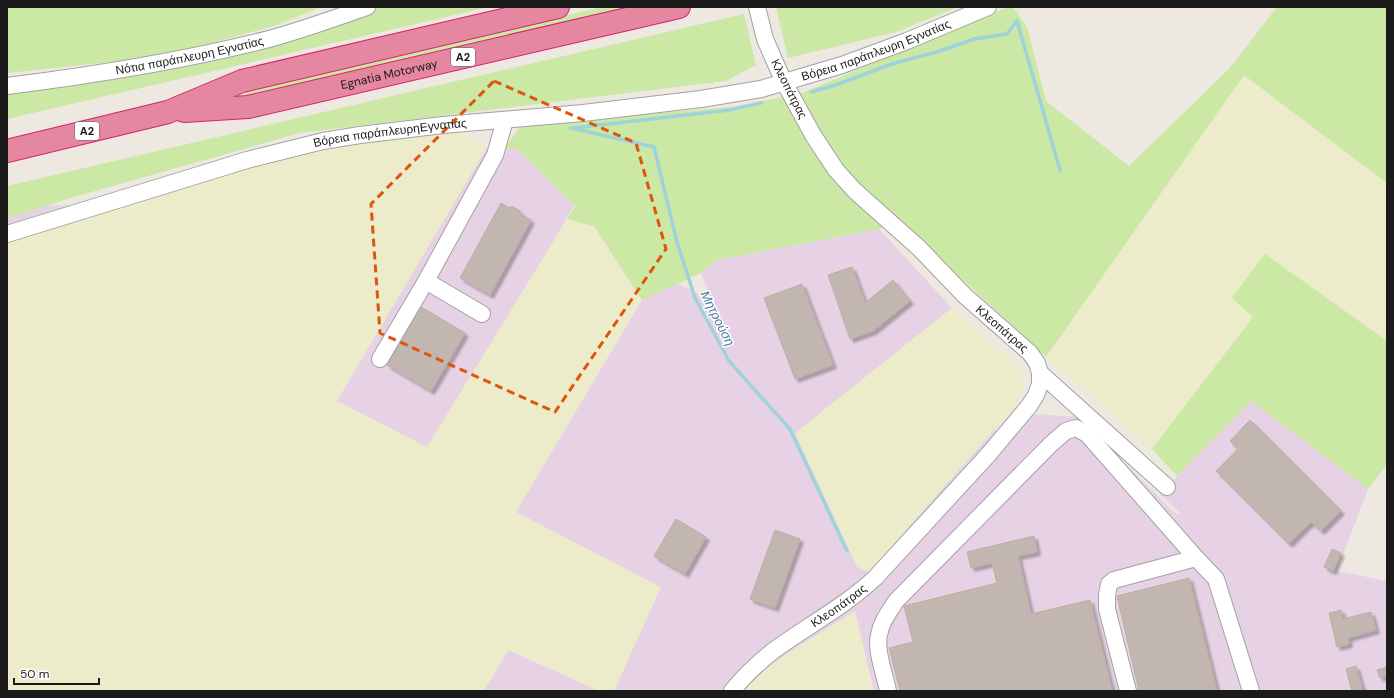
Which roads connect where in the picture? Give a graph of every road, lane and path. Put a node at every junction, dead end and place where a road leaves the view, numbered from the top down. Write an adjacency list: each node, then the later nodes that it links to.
1 (367, 7): 7 (street, Νότια παράπλευρη Εγνατίας)
2 (558, 7): 8 (highway, Egnatia Motorway / Α2)
3 (679, 7): 8 (highway, Egnatia Motorway / Α2)
4 (988, 7): 6 (street, Βόρεια παράπλευρη Εγνατίας)
5 (758, 12): 6 (street, Κλεοπάτρας)
6 (784, 82): 9 (street, Βόρεια παράπλευρηΕγνατίας); 15 (street, Κλεοπάτρας)
7 (7, 86)
8 (168, 112): 10 (highway, Egnatia Motorway / Α2)
9 (505, 120): 11 (street, Βόρεια παράπλευρηΕγνατίας); 12 (street)
10 (7, 151)
11 (7, 234)
12 (426, 281): 13 (street); 14 (street)
13 (482, 314)
14 (380, 359)
15 (1040, 373): 16 (street); 18 (street, Κλεοπάτρας)
16 (1167, 487)
17 (1196, 558): 19 (street); 20 (street); 21 (street)
18 (732, 691)
19 (888, 691)
20 (1128, 691)
21 (1251, 691)

